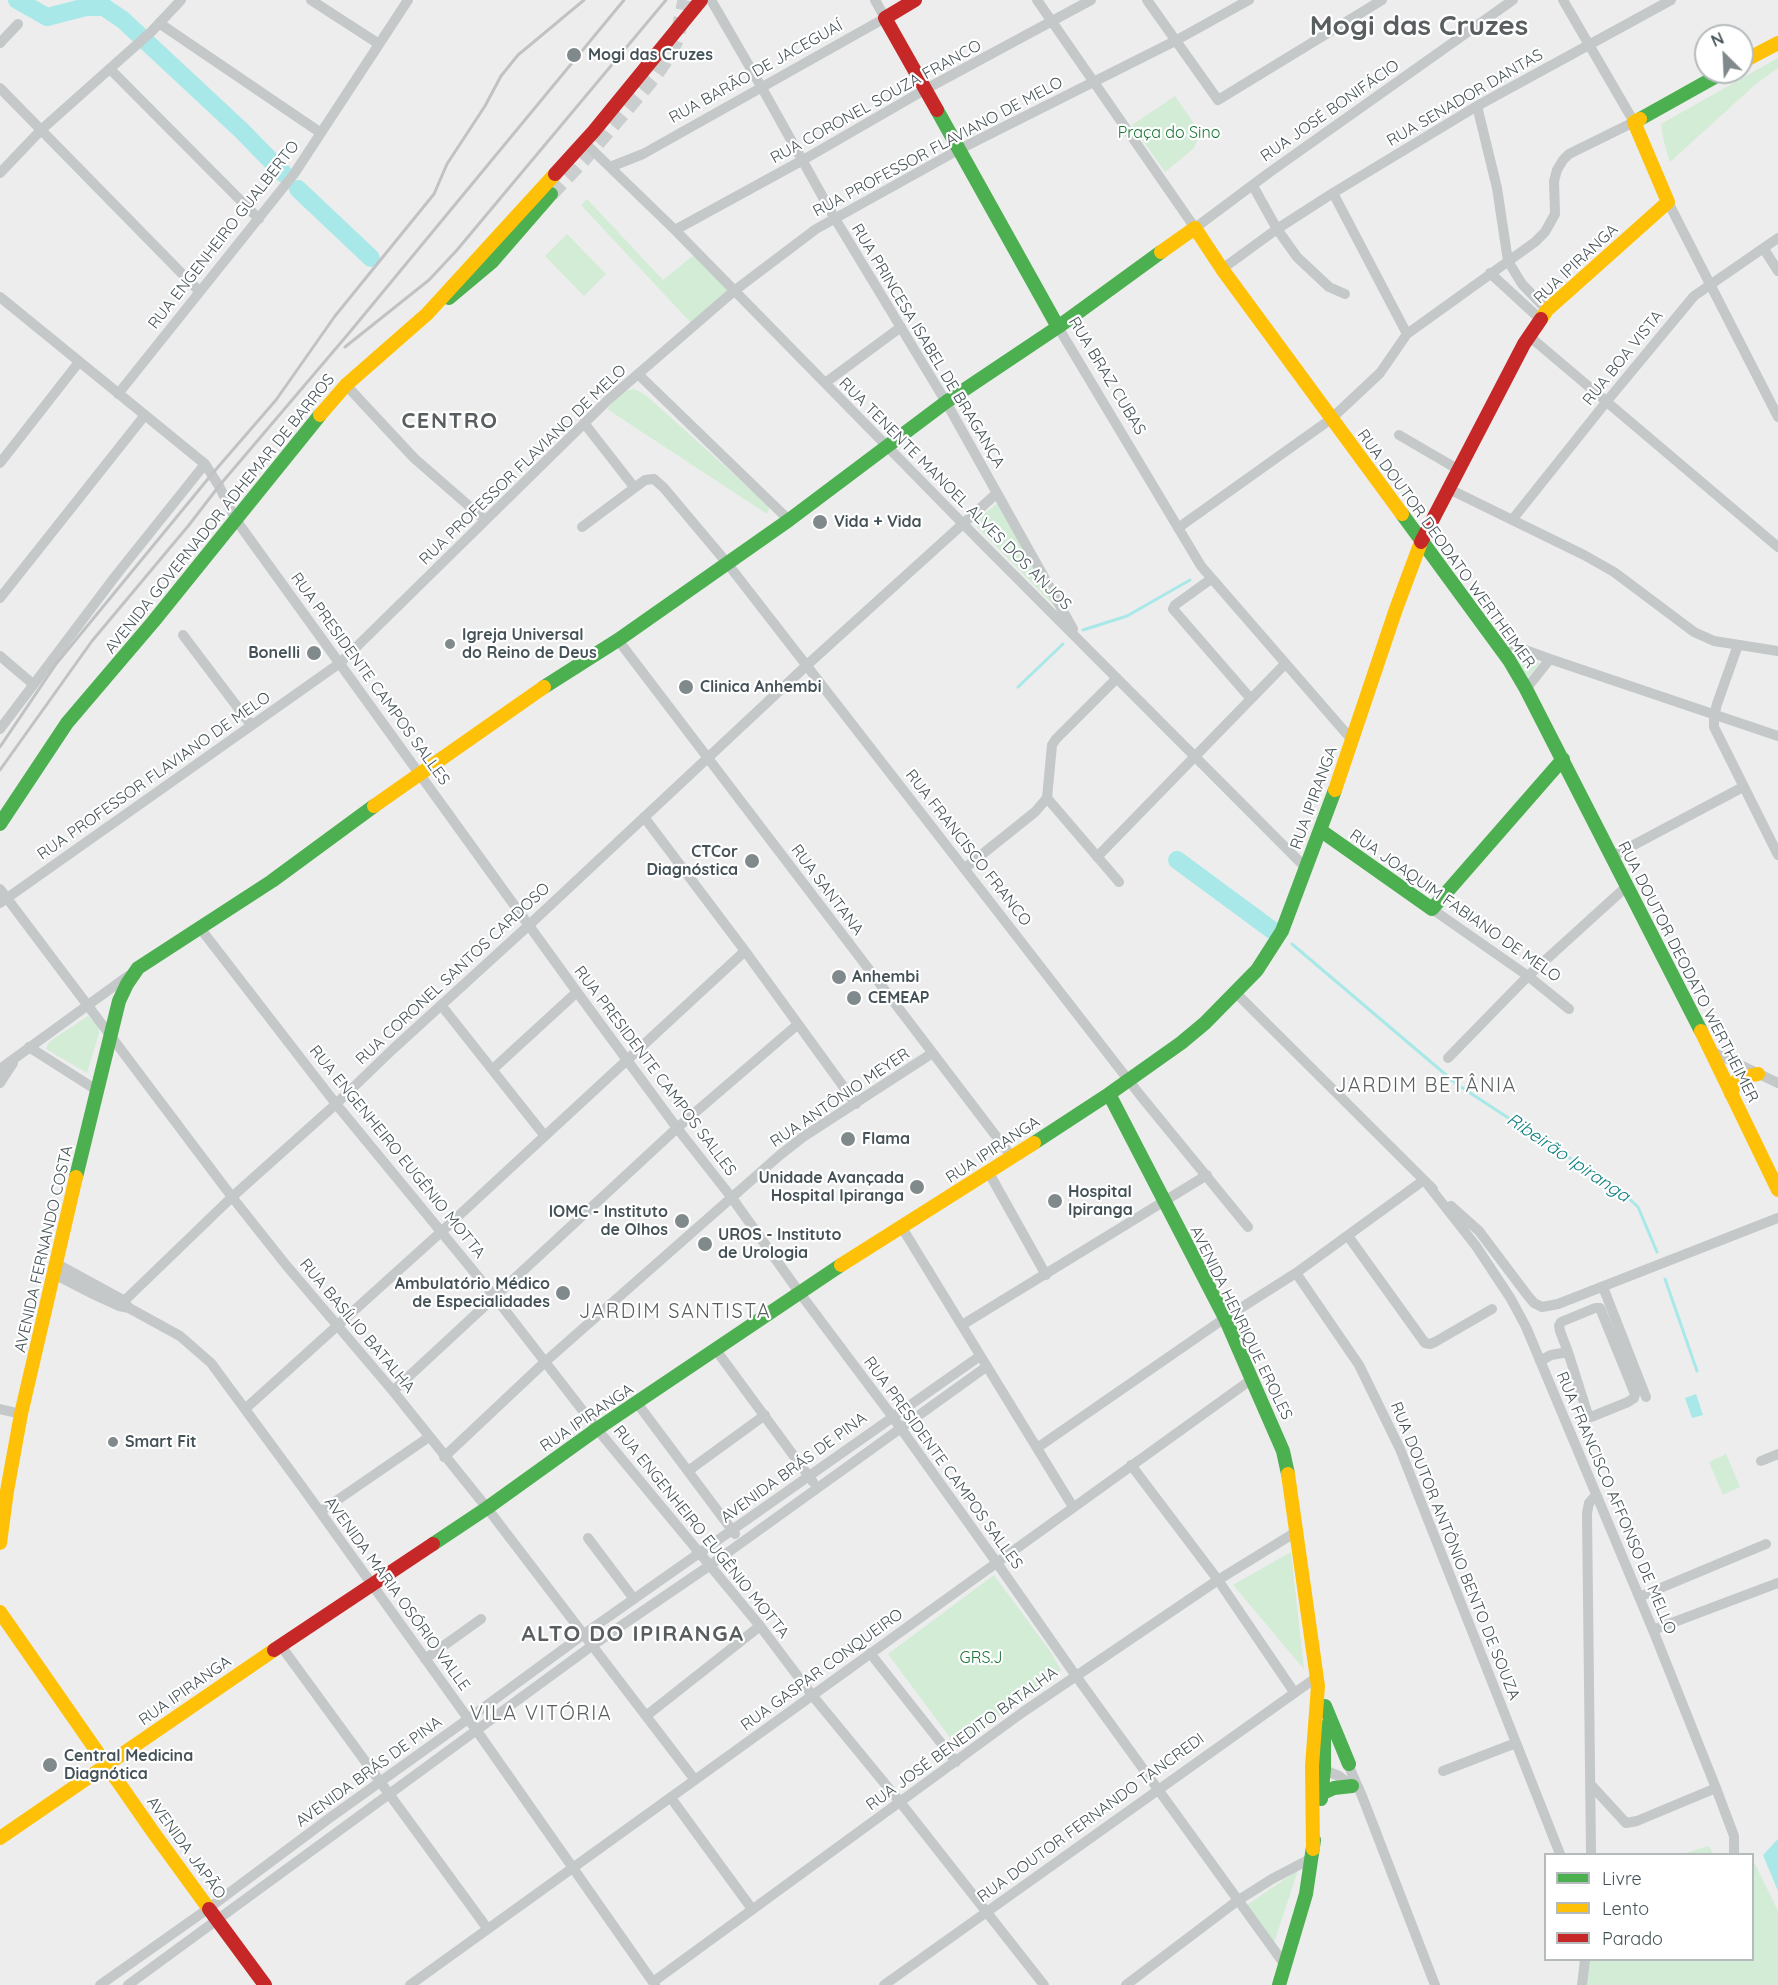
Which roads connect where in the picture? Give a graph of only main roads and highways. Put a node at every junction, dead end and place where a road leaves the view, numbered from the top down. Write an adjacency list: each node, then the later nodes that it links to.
1 (701, 0): 10 (main road, AVENIDA GOVERNADOR ADHEMAR DE BARROS)
2 (915, 0): 3 (main road, RUA BARÃO DE JACEGUAÍ)
3 (885, 18): 11 (main road, RUA BRAZ CUBAS)
4 (1778, 44): 5 (main road)
5 (1754, 56)
6 (1703, 84): 7 (main road)
7 (1658, 108): 8 (main road); 8 (main road)
8 (1646, 151): 12 (main road, RUA IPIRANGA)
9 (551, 194): 10 (main road)
10 (427, 314): 14 (main road, AVENIDA GOVERNADOR ADHEMAR DE BARROS)
11 (1058, 327): 12 (main road, RUA DOUTOR DEODATO WERTHEIMER); 20 (main road, AVENIDA FERNANDO COSTA)
12 (1421, 542): 13 (main road, RUA DOUTOR DEODATO WERTHEIMER); 15 (main road, RUA IPIRANGA)
13 (1563, 759): 15 (main road, RUA JOAQUIM FABIANO DE MELO); 18 (main road, RUA DOUTOR DEODATO WERTHEIMER)
14 (0, 824)
15 (1320, 830): 17 (main road, RUA IPIRANGA)
16 (1758, 1074): 18 (main road)
17 (1109, 1094): 22 (main road, AVENIDA HENRIQUE EROLES); 25 (main road, RUA IPIRANGA)
18 (1731, 1094): 19 (main road, RUA DOUTOR DEODATO WERTHEIMER)
19 (1778, 1190)
20 (0, 1540)
21 (0, 1612): 25 (main road, AVENIDA JAPÃO)
22 (1317, 1681): 23 (main road, AVENIDA HENRIQUE EROLES); 24 (main road, AVENIDA HENRIQUE EROLES)
23 (1325, 1706): 24 (main road, AVENIDA HENRIQUE EROLES); 26 (main road)
24 (1319, 1736): 27 (main road, AVENIDA HENRIQUE EROLES)
25 (107, 1764): 30 (main road, RUA IPIRANGA); 32 (main road, AVENIDA JAPÃO)
26 (1349, 1764)
27 (1318, 1768): 29 (main road, AVENIDA HENRIQUE EROLES); 31 (main road, AVENIDA HENRIQUE EROLES)
28 (1357, 1791): 29 (main road)
29 (1322, 1794): 31 (main road, AVENIDA HENRIQUE EROLES)
30 (0, 1838)
31 (1313, 1854): 33 (main road, AVENIDA HENRIQUE EROLES)
32 (264, 1985)
33 (1279, 1985)

